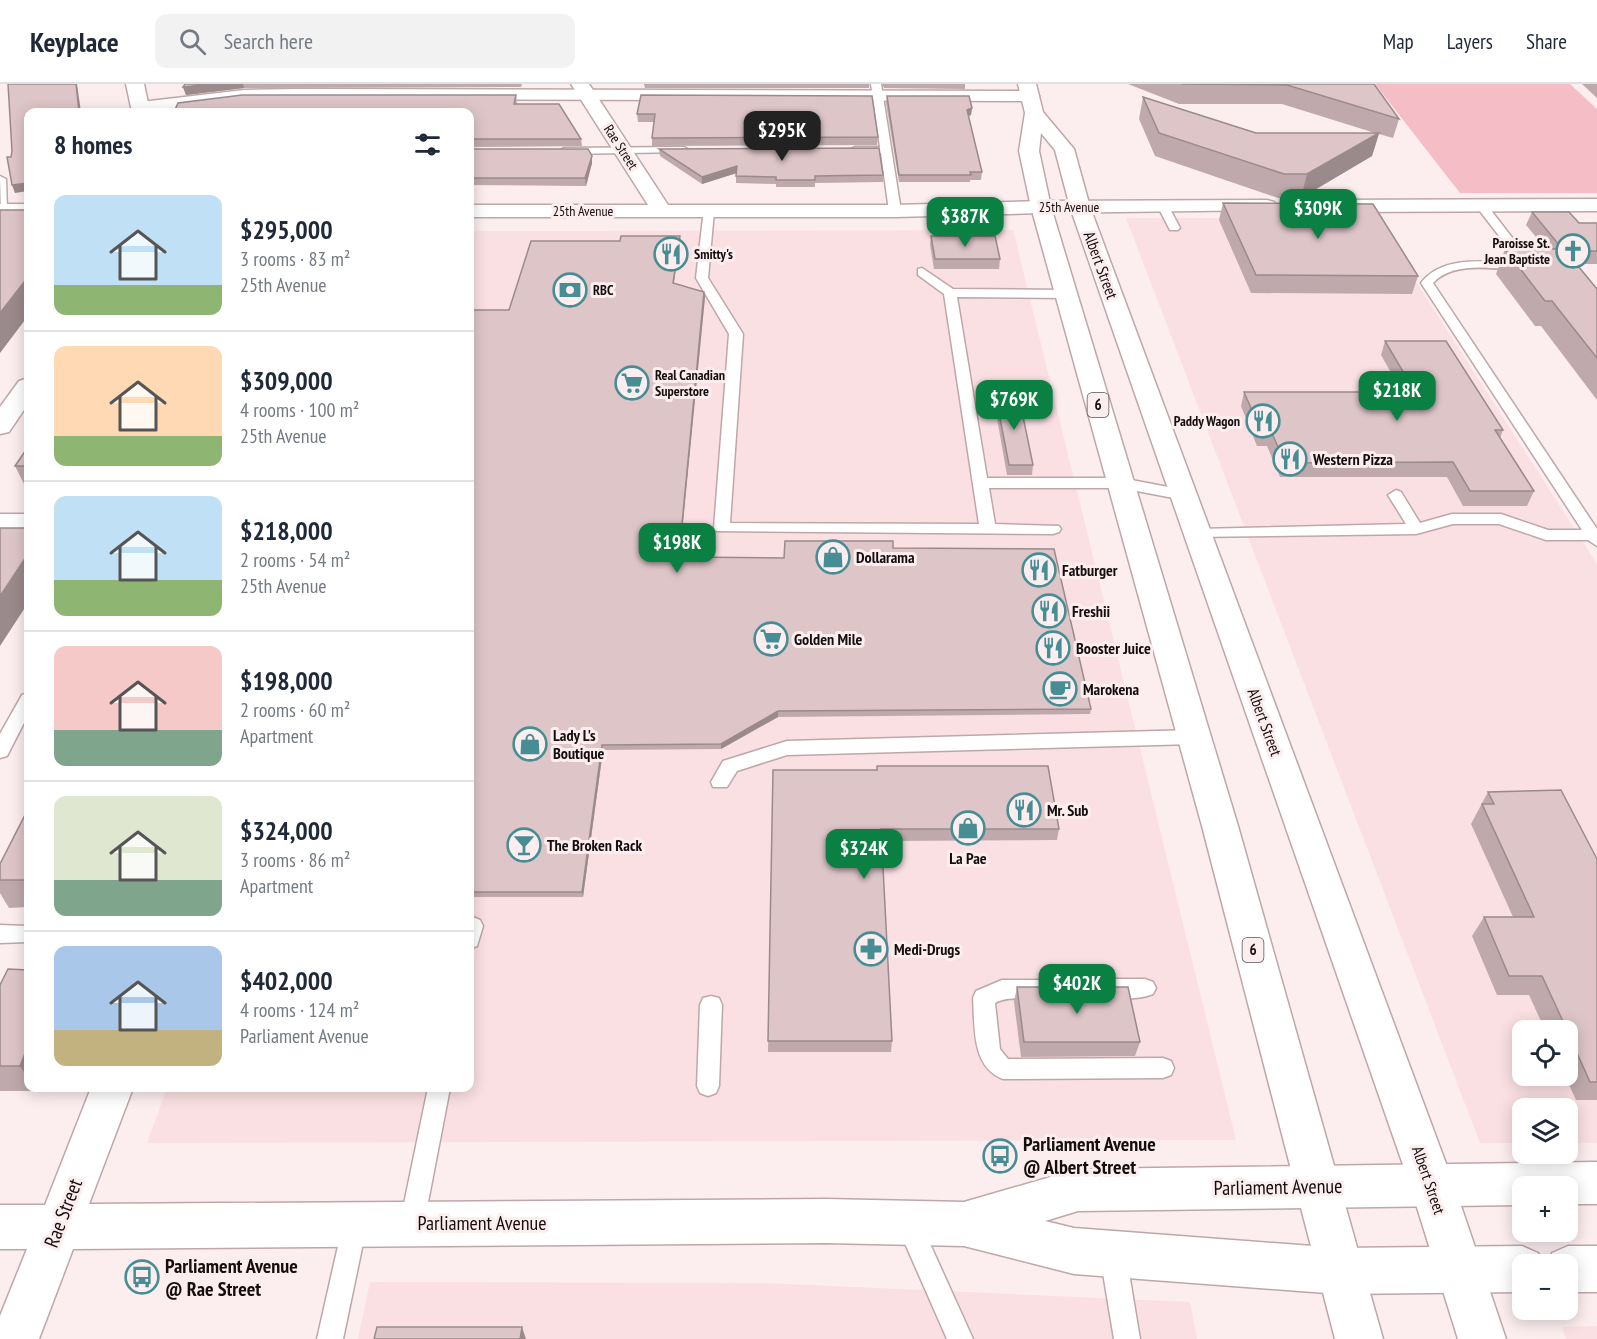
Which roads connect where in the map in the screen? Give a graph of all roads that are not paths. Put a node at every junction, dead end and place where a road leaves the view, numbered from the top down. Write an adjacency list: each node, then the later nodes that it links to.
1 (135, 84): 5 (main road)
2 (876, 89): 3 (main road); 4 (main road); 10 (lane)
3 (584, 90): 6 (main road); 7 (main road, Rae Street)
4 (1030, 98): 17 (main road, 6); 18 (main road, Albert Street)
5 (141, 108)
6 (155, 108)
7 (624, 150): 8 (lane); 11 (lane); 20 (main road, Rae Street)
8 (695, 150)
9 (838, 150): 10 (lane)
10 (885, 150): 22 (lane)
11 (553, 151)
12 (0, 179): 24 (lane)
13 (1597, 205): 16 (main road)
14 (1293, 206): 19 (main road, 25th Avenue)
15 (1317, 206): 16 (main road)
16 (1482, 206): 41 (lane)
17 (1041, 207): 18 (main road, 25th Avenue); 22 (main road, 25th Avenue); 28 (main road, 6)
18 (1080, 207): 19 (main road, 25th Avenue); 33 (main road, Albert Street)
19 (1164, 207): 25 (lane)
20 (662, 210): 21 (main road, 25th Avenue); 23 (main road, 25th Avenue)
21 (708, 210): 22 (main road, 25th Avenue); 37 (lane)
22 (895, 210)
23 (474, 211)
24 (8, 212)
25 (1174, 228)
26 (922, 272): 27 (lane)
27 (950, 293): 28 (lane); 31 (lane)
28 (1066, 294): 32 (main road, 6)
29 (24, 392): 30 (main road)
30 (0, 426)
31 (981, 483): 32 (lane); 37 (lane)
32 (1121, 483): 33 (lane); 43 (main road, 6)
33 (1184, 495): 40 (main road, Albert Street)
34 (1396, 495): 39 (lane)
35 (0, 523): 36 (main road)
36 (24, 523)
37 (988, 529): 38 (lane)
38 (1053, 529)
39 (1416, 529): 40 (lane); 41 (lane)
40 (1198, 534): 57 (main road, Albert Street)
41 (1595, 538)
42 (24, 706): 44 (lane)
43 (1195, 737): 45 (lane); 58 (main road, 6)
44 (0, 751)
45 (720, 782)
46 (0, 934): 47 (lane)
47 (24, 934)
48 (1145, 988): 50 (lane)
49 (1062, 989): 52 (lane)
50 (1085, 989)
51 (711, 1005): 53 (lane)
52 (1163, 1068)
53 (708, 1086)
54 (110, 1092): 64 (main road, Rae Street)
55 (438, 1092): 59 (lane)
56 (1597, 1183): 57 (main road, Parliament Avenue)
57 (1432, 1185): 58 (main road, Parliament Avenue); 66 (main road, Albert Street)
58 (1317, 1187): 62 (main road, Parliament Avenue); 70 (main road, 6)
59 (412, 1223): 60 (main road, Parliament Avenue); 61 (main road, Parliament Avenue)
60 (908, 1223): 62 (main road, Parliament Avenue); 73 (lane)
61 (355, 1224): 64 (main road, Parliament Avenue); 72 (lane)
62 (964, 1224): 65 (main road, Parliament Avenue)
63 (0, 1227): 64 (main road, Parliament Avenue)
64 (58, 1227): 71 (main road, Rae Street)
65 (1113, 1254): 70 (main road, Parliament Avenue); 74 (lane)
66 (1459, 1269): 67 (main road, Parliament Avenue); 70 (main road, Parliament Avenue); 76 (main road, Albert Street)
67 (1512, 1269)
68 (1578, 1269): 69 (main road)
69 (1597, 1269)
70 (1340, 1271): 75 (main road, 6)
71 (15, 1339)
72 (330, 1339)
73 (960, 1339)
74 (1127, 1339)
75 (1359, 1339)
76 (1482, 1339)

